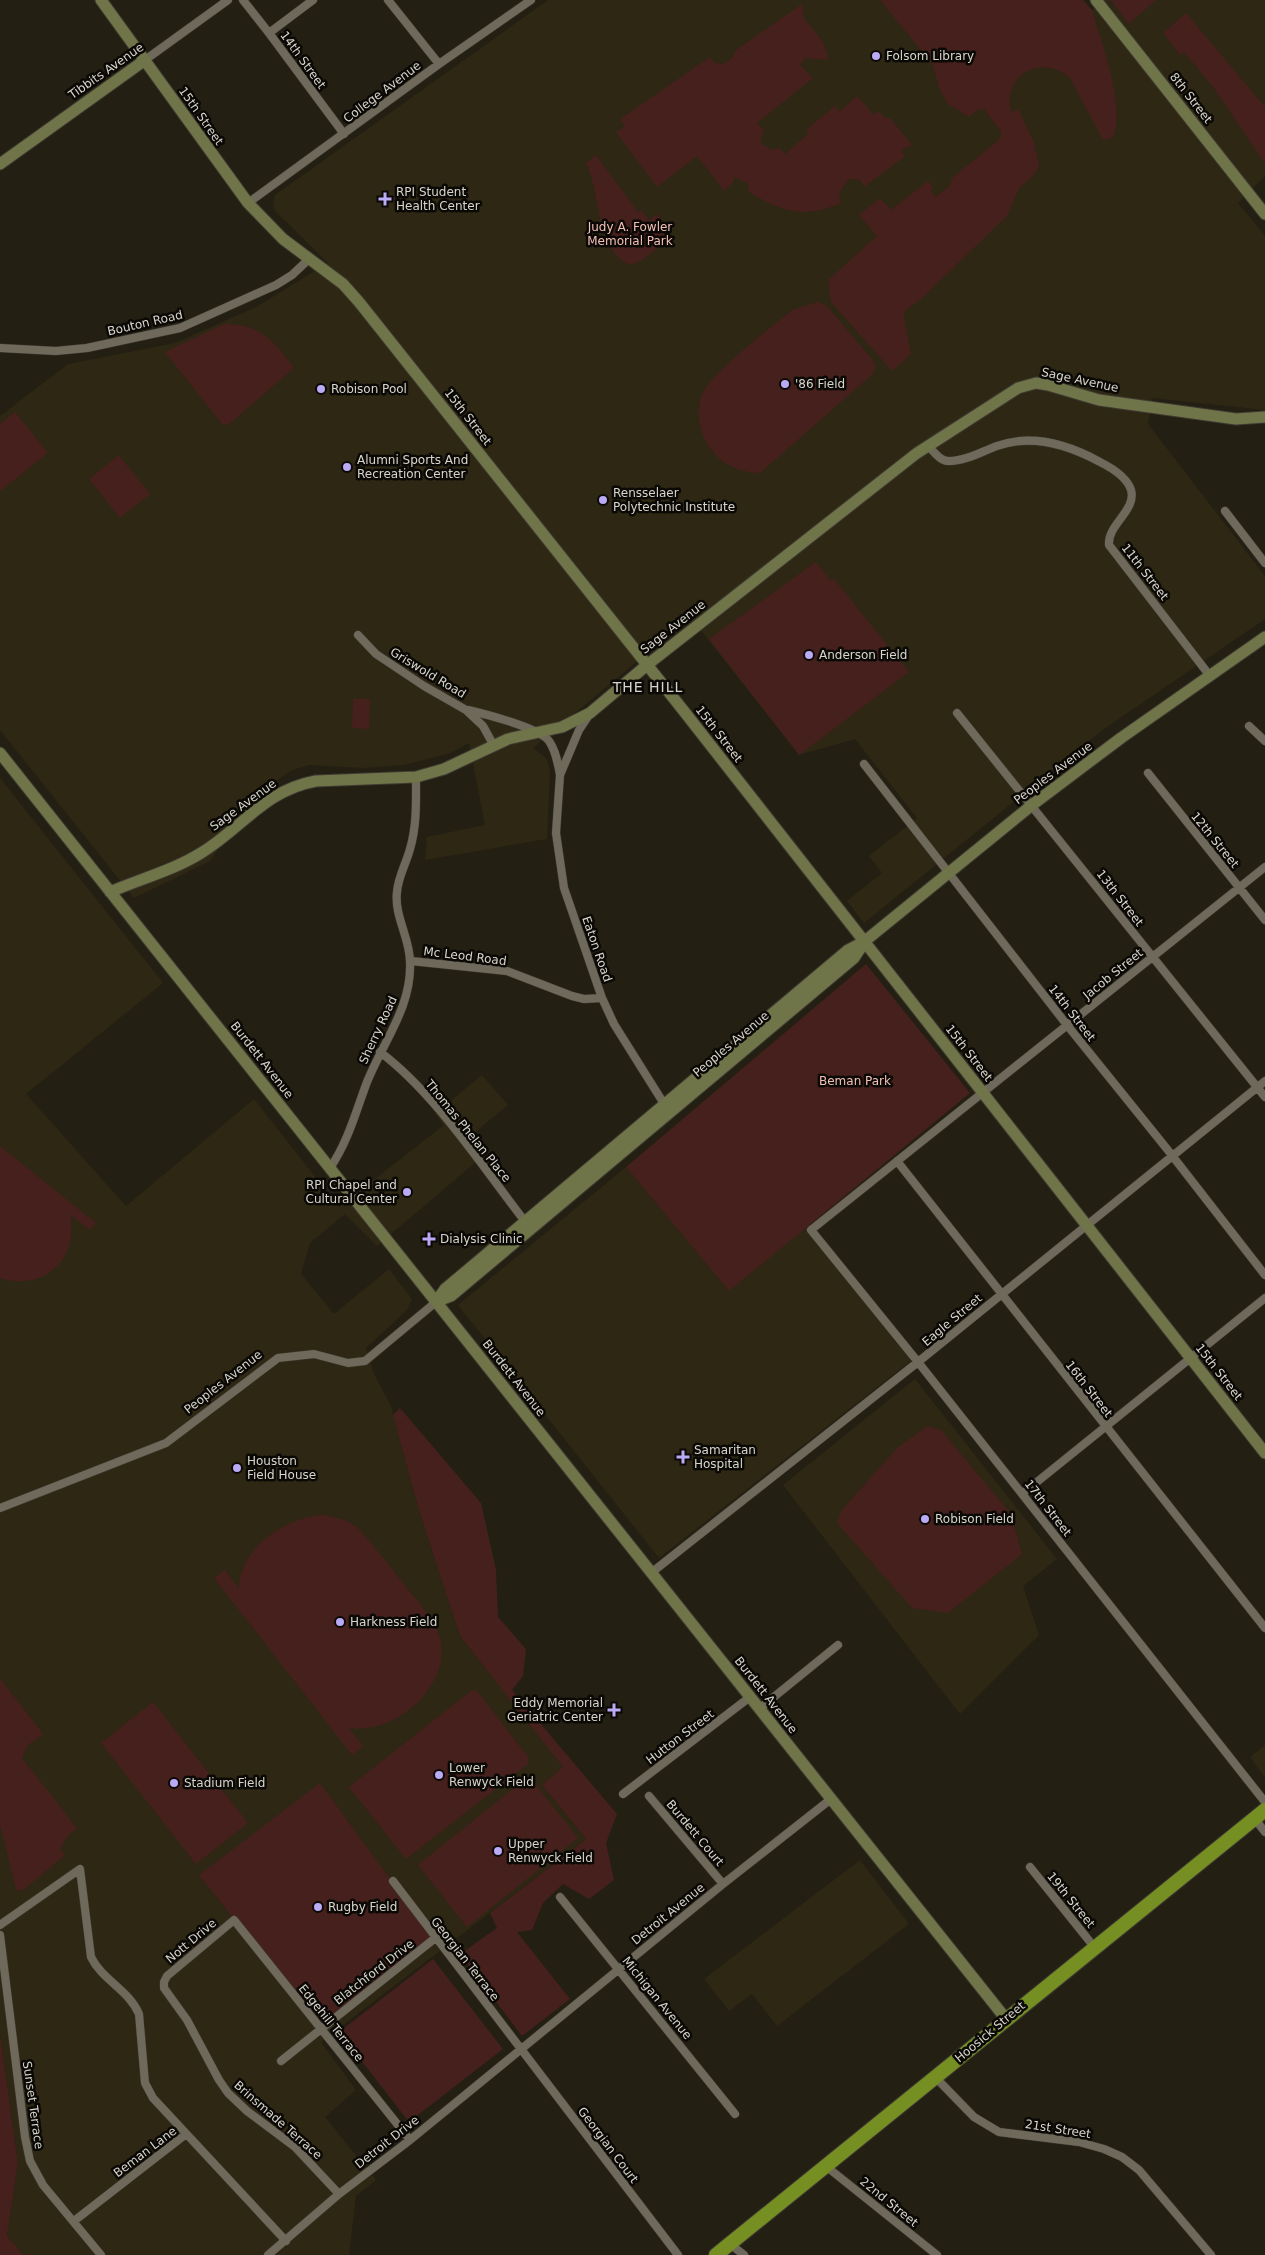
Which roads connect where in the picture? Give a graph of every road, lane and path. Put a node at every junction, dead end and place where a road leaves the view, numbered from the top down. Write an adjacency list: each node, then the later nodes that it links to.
1 (101, 0): 9 (street, 15th Street)
2 (228, 0): 9 (street, Tibbits Avenue)
3 (243, 0): 8 (street, 14th Street)
4 (313, 0): 8 (street)
5 (388, 0): 10 (street)
6 (531, 0): 10 (street, College Avenue)
7 (1096, 0): 14 (street, 8th Street)
8 (270, 33): 11 (street, 14th Street)
9 (145, 60): 12 (street, Tibbits Avenue); 13 (street, 15th Street)
10 (439, 64): 11 (street, College Avenue)
11 (344, 134): 13 (street, College Avenue)
12 (0, 164)
13 (248, 203): 15 (street, 15th Street)
14 (1265, 214)
15 (309, 259): 16 (street, Bouton Road); 23 (street, 15th Street)
16 (0, 348)
17 (1265, 417): 18 (street, Sage Avenue)
18 (929, 447): 23 (street, Sage Avenue); 24 (street, 11th Street)
19 (1225, 511): 20 (street)
20 (1265, 563)
21 (358, 634): 25 (street, Griswold Road)
22 (1265, 637): 24 (street, Peoples Avenue)
23 (647, 665): 26 (street, Sage Avenue); 43 (street, 15th Street)
24 (1210, 676): 37 (street, Peoples Avenue)
25 (466, 710): 29 (street, Griswold Road); 31 (street, Griswold Road)
26 (590, 713): 29 (street, Sage Avenue); 35 (street, Eaton Road)
27 (957, 713): 37 (street, 13th Street)
28 (1249, 726): 30 (street)
29 (538, 732): 31 (street, Sage Avenue); 35 (street, Eaton Road)
30 (1265, 742)
31 (494, 746): 36 (street, Sage Avenue)
32 (0, 753): 41 (street, Burdett Avenue)
33 (864, 764): 39 (street, 14th Street)
34 (1148, 773): 40 (street, 12th Street)
35 (560, 776): 46 (street, Eaton Road)
36 (416, 777): 41 (street, Sage Avenue); 45 (street, Sherry Road)
37 (1032, 805): 39 (street, Peoples Avenue); 44 (street, 13th Street)
38 (1265, 867): 40 (street, Jacob Street)
39 (949, 873): 43 (street, Peoples Avenue); 47 (street, 14th Street)
40 (1239, 888): 42 (street, 12th Street); 44 (street, Jacob Street)
41 (110, 892): 56 (street, Burdett Avenue)
42 (1265, 920)
43 (865, 941): 51 (street, 15th Street); 53 (street, Peoples Avenue)
44 (1153, 957): 47 (street, Jacob Street); 50 (street, 13th Street)
45 (410, 961): 46 (street, Mc Leod Road); 48 (street, Sherry Road)
46 (602, 998): 53 (street, Eaton Road)
47 (1067, 1026): 51 (street, Jacob Street); 54 (street, 14th Street)
48 (380, 1052): 56 (street, Sherry Road); 58 (street, Thomas Phelan Place)
49 (1265, 1081): 50 (street, Eagle Street)
50 (1258, 1087): 52 (street, 13th Street); 54 (street, Eagle Street)
51 (983, 1092): 55 (street, Jacob Street); 57 (street, 15th Street)
52 (1265, 1097)
53 (667, 1108): 58 (street, Peoples Avenue)
54 (1173, 1156): 57 (street, Eagle Street); 60 (street, 14th Street)
55 (897, 1161): 59 (street, Jacob Street); 61 (street, 16th Street)
56 (330, 1168): 63 (street, Burdett Avenue)
57 (1088, 1225): 61 (street, Eagle Street); 64 (street, 15th Street)
58 (529, 1226): 63 (street, Peoples Avenue)
59 (811, 1230): 65 (street, 17th Street)
60 (1265, 1275)
61 (1001, 1294): 65 (street, Eagle Street); 66 (street, 16th Street)
62 (1265, 1298): 64 (street)
63 (436, 1302): 69 (street, Peoples Avenue); 70 (street, Burdett Avenue)
64 (1190, 1358): 66 (street); 67 (street, 15th Street)
65 (918, 1362): 68 (street, 17th Street); 70 (street, Eagle Street)
66 (1105, 1428): 68 (street); 71 (street, 16th Street)
67 (1265, 1453)
68 (1022, 1494): 78 (street, 17th Street)
69 (0, 1508)
70 (651, 1573): 73 (street, Burdett Avenue)
71 (1265, 1628)
72 (838, 1645): 74 (street)
73 (750, 1697): 74 (street, Burdett Avenue); 75 (street, Hutton Street)
74 (759, 1709): 77 (street, Burdett Avenue)
75 (624, 1794)
76 (649, 1796): 83 (street, Burdett Court)
77 (831, 1799): 83 (street, Detroit Avenue); 92 (street, Burdett Avenue)
78 (1265, 1802)
79 (1260, 1814): 80 (street); 89 (highway, Hoosick Street)
80 (1265, 1832)
81 (1030, 1867): 89 (street, 19th Street)
82 (393, 1881): 88 (street, Georgian Terrace)
83 (723, 1884): 90 (street, Detroit Avenue)
84 (560, 1897): 90 (street, Michigan Avenue)
85 (234, 1920): 91 (street, Nott Drive); 93 (street, Edgehill Terrace)
86 (0, 1925): 98 (street)
87 (0, 1936): 102 (street, Sunset Terrace)
88 (434, 1939): 93 (street, Blatchford Drive); 94 (street, Georgian Terrace)
89 (1094, 1948): 92 (highway, Hoosick Street)
90 (619, 1969): 94 (street, Detroit Avenue); 97 (street, Michigan Avenue)
91 (164, 1982): 101 (street, Brinsmade Terrace)
92 (1006, 2019): 96 (highway, Hoosick Street)
93 (321, 2028): 95 (street, Blatchford Drive); 99 (street, Edgehill Terrace)
94 (521, 2049): 99 (street, Detroit Drive); 107 (street, Georgian Court)
95 (281, 2061)
96 (936, 2078): 100 (highway, Hoosick Street); 111 (street, 21st Street)
97 (735, 2114)
98 (186, 2134): 102 (street, Beman Lane); 103 (street, Beman Lane)
99 (410, 2140): 101 (street, Detroit Drive)
100 (827, 2167): 104 (highway, Hoosick Street); 110 (street, 22nd Street)
101 (339, 2194): 103 (street, Detroit Drive)
102 (74, 2221): 105 (street, Sunset Terrace)
103 (286, 2241): 106 (street, Detroit Drive)
104 (730, 2244): 108 (highway, Hoosick Street); 109 (street)
105 (101, 2255)
106 (268, 2255)
107 (678, 2255)
108 (716, 2255)
109 (744, 2255)
110 (937, 2255)
111 (1211, 2255)

